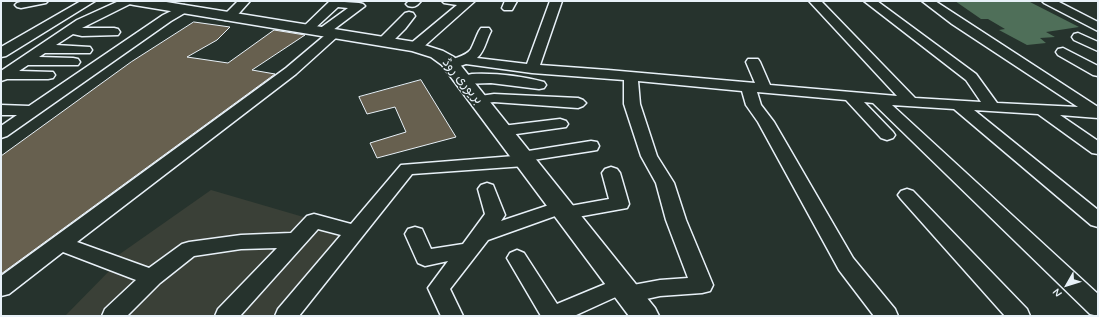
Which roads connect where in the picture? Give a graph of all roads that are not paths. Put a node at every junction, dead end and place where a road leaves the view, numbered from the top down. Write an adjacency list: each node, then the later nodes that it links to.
1 (86, 1): 2 (street)
2 (89, 1): 18 (street)
3 (128, 1): 19 (street)
4 (244, 1): 21 (street)
5 (448, 1): 13 (street)
6 (556, 1): 39 (street)
7 (815, 1): 50 (street)
8 (870, 1): 53 (street)
9 (928, 1): 57 (street)
10 (1048, 1): 22 (street)
11 (146, 2): 17 (main road, بریوری روڈ)
12 (336, 2): 26 (street); 26 (street)
13 (467, 2): 30 (street)
14 (46, 5): 15 (street); 18 (street)
15 (22, 6)
16 (412, 7): 29 (street)
17 (184, 9): 21 (main road, بریوری روڈ); 56 (street)
18 (73, 10): 34 (street)
19 (96, 16): 20 (street); 23 (street)
20 (125, 17)
21 (230, 17): 26 (main road, بریوری روڈ)
22 (1098, 27)
23 (70, 30): 25 (street); 28 (street)
24 (485, 31): 37 (street)
25 (114, 32)
26 (321, 32): 29 (main road, بریوری روڈ); 74 (street)
27 (1078, 36): 31 (street)
28 (55, 41): 32 (street); 32 (street)
29 (384, 42): 30 (main road, بریوری روڈ)
30 (415, 47): 37 (main road, بریوری روڈ)
31 (1098, 47)
32 (42, 49): 35 (street)
33 (1062, 52): 40 (street)
34 (1, 53)
35 (25, 61): 36 (street); 42 (street)
36 (73, 62)
37 (458, 62): 39 (street); 44 (main road, بریوری روڈ)
38 (753, 62): 46 (street)
39 (532, 69): 43 (street)
40 (1098, 72)
41 (48, 75): 42 (street)
42 (2, 76)
43 (631, 77): 46 (street); 78 (street)
44 (463, 80): 45 (street); 49 (main road, بریوری روڈ)
45 (539, 85)
46 (756, 89): 47 (street); 86 (street)
47 (851, 97): 48 (street); 61 (street)
48 (877, 99): 50 (street); 79 (street)
49 (478, 100): 51 (street); 59 (main road, بریوری روڈ)
50 (911, 102): 52 (street)
51 (578, 103)
52 (958, 105): 53 (street); 69 (street)
53 (992, 107): 55 (street)
54 (1, 110): 56 (street)
55 (1041, 110): 57 (street); 63 (street)
56 (33, 111): 60 (street)
57 (1098, 113)
58 (560, 124): 59 (street)
59 (502, 131): 64 (main road, بریوری روڈ)
60 (1, 133)
61 (887, 135)
62 (591, 146): 64 (street)
63 (1098, 148)
64 (524, 159): 68 (main road, بریوری روڈ); 70 (street)
65 (611, 173): 68 (street)
66 (487, 189): 73 (street)
67 (907, 195): 87 (street)
68 (563, 210): 73 (street); 78 (main road, بریوری روڈ)
69 (1098, 220)
70 (355, 232): 72 (street); 82 (street)
71 (415, 234): 73 (street)
72 (296, 240): 76 (street); 81 (street)
73 (475, 242): 83 (street)
74 (60, 243): 76 (street); 77 (street)
75 (517, 258): 84 (street)
76 (152, 277): 80 (street)
77 (1, 288)
78 (625, 290): 84 (street); 85 (main road, بریوری روڈ)
79 (1098, 308)
80 (113, 316)
81 (226, 316)
82 (286, 316)
83 (452, 316)
84 (552, 316)
85 (645, 316)
86 (887, 316)
87 (1019, 316)

